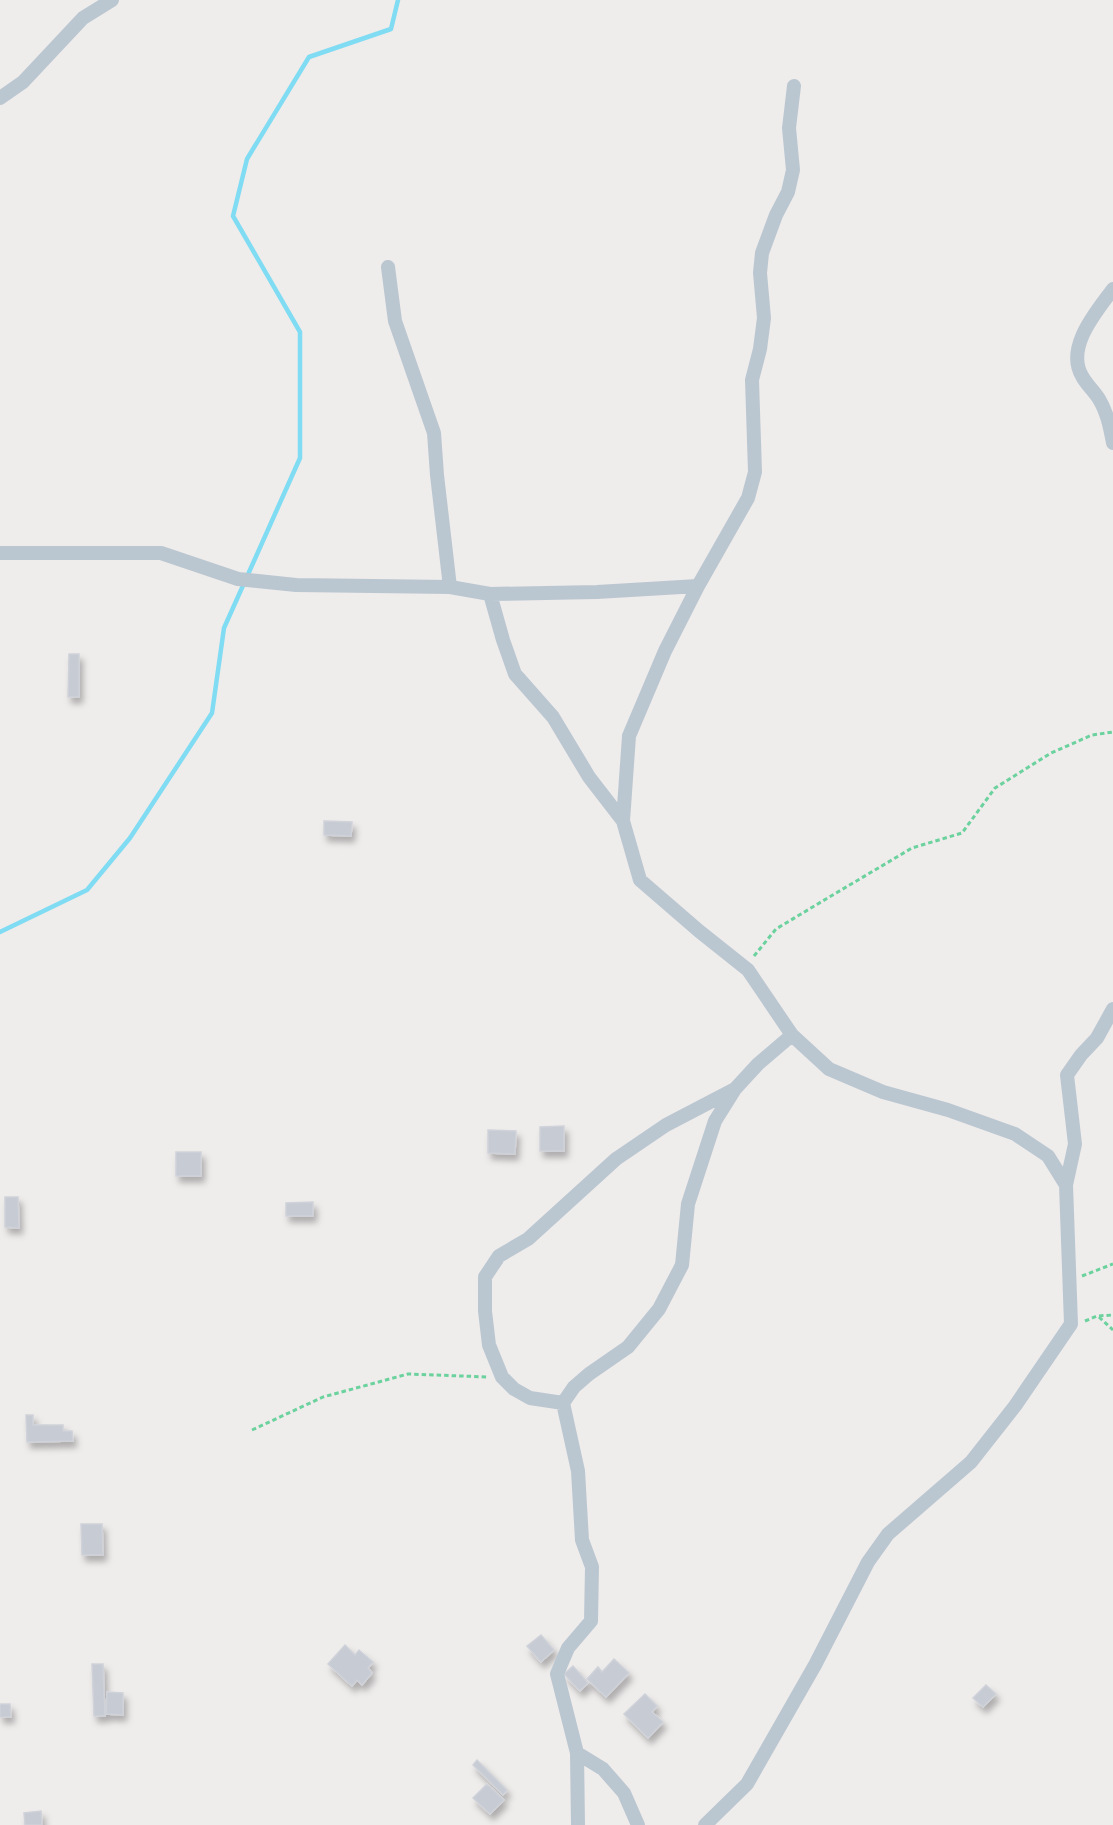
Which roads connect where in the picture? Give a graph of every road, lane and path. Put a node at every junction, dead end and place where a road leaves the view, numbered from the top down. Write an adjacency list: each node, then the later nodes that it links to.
1 (112, 0): 3 (street)
2 (794, 86): 8 (street)
3 (0, 98)
4 (388, 267): 9 (street)
5 (1113, 289): 6 (street)
6 (1113, 442)
7 (0, 553): 9 (street)
8 (698, 586): 10 (street); 12 (street)
9 (450, 587): 10 (street)
10 (490, 594): 12 (street)
11 (1113, 732): 13 (path)
12 (623, 821): 13 (street)
13 (748, 970): 15 (street)
14 (1113, 1009): 17 (street)
15 (792, 1035): 16 (street); 17 (street)
16 (735, 1089): 24 (street); 25 (street)
17 (1066, 1185): 19 (street)
18 (1113, 1264): 19 (path)
19 (1068, 1271): 22 (street)
20 (1113, 1315): 21 (path)
21 (1097, 1316): 22 (path); 23 (path)
22 (1071, 1324): 30 (street)
23 (1113, 1330)
24 (502, 1377): 25 (street); 26 (path)
25 (563, 1403): 27 (street)
26 (252, 1430)
27 (577, 1753): 28 (street); 29 (street)
28 (578, 1825)
29 (638, 1825)
30 (705, 1825)

